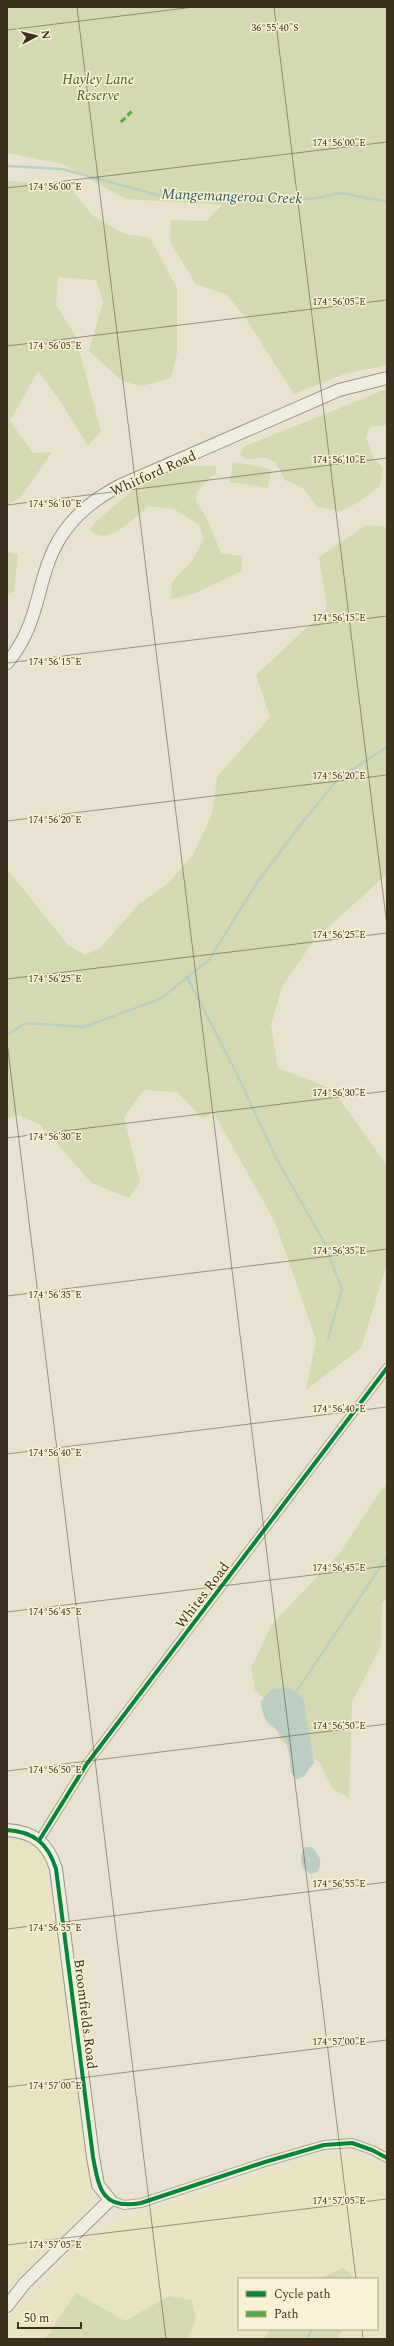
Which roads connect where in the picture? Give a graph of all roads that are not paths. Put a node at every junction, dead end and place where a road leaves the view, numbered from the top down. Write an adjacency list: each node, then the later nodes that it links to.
1 (387, 378): 2 (street, Whitford Road)
2 (7, 663)
3 (387, 1368): 5 (street, Whites Road)
4 (7, 1830): 5 (street)
5 (40, 1839): 7 (street, Broomfields Road)
6 (387, 2158): 7 (street)
7 (110, 2200): 8 (street)
8 (7, 2306)

